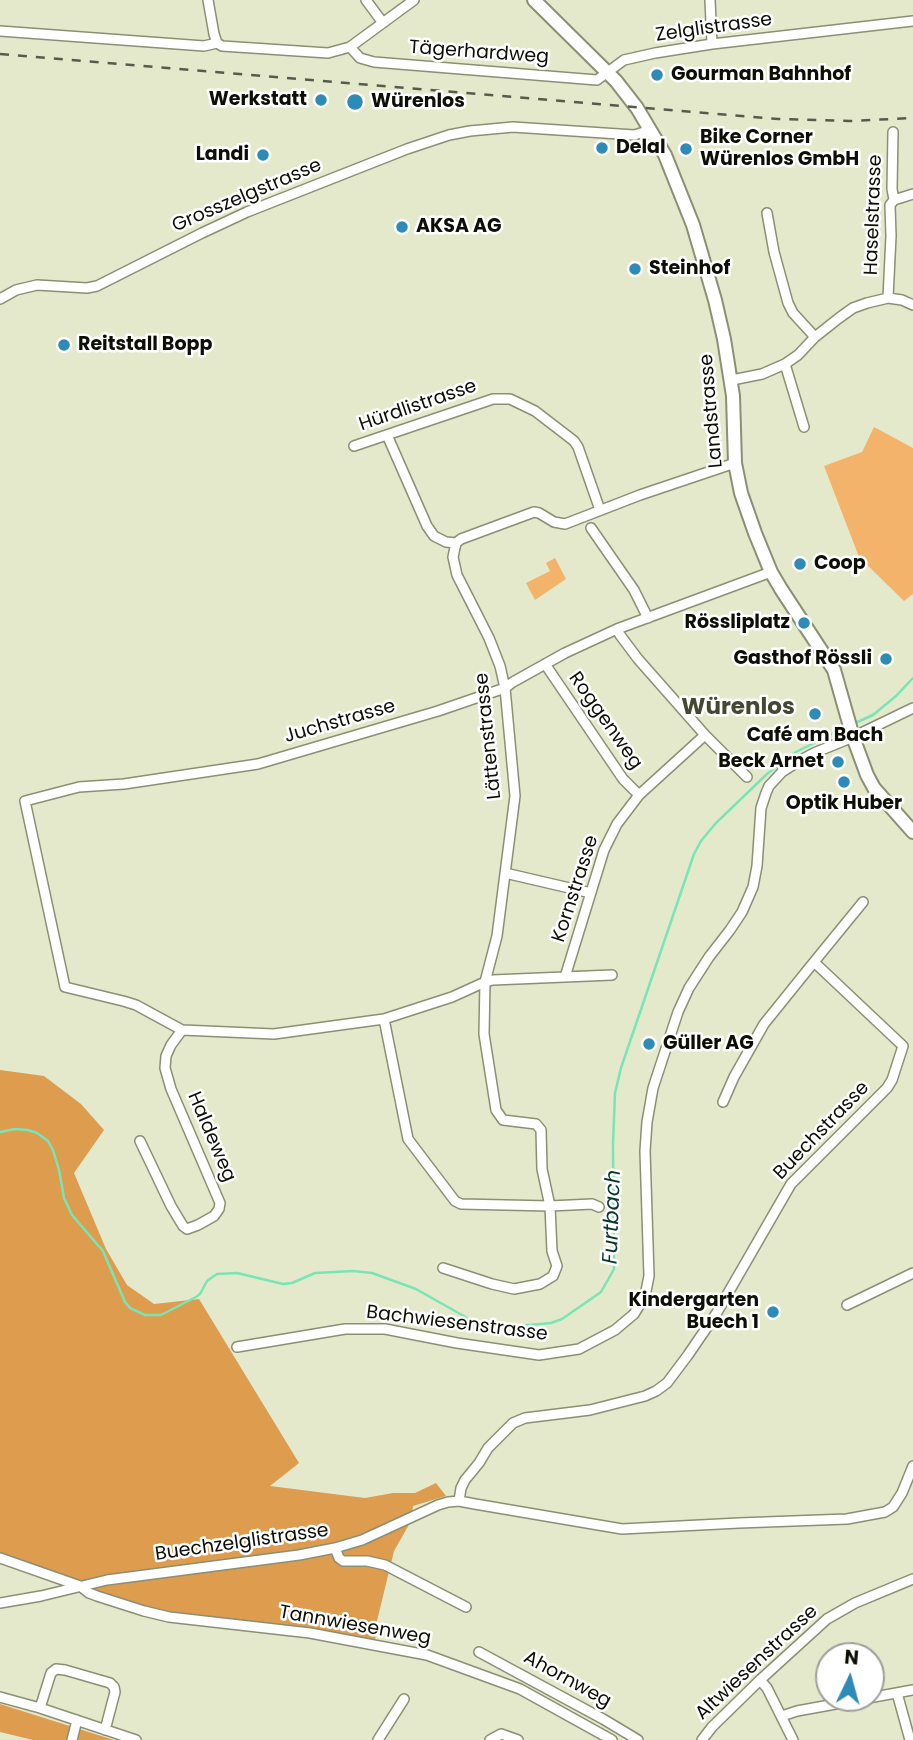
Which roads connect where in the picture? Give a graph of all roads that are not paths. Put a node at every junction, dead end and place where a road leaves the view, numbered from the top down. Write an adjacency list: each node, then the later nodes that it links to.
1 (208, 0): 9 (street)
2 (366, 0): 7 (street)
3 (414, 0): 7 (street)
4 (534, 0): 12 (main road, Landstrasse)
5 (710, 0): 10 (street)
6 (913, 21): 10 (street, Zelglistrasse)
7 (383, 23): 11 (street)
8 (0, 31): 9 (street)
9 (217, 43): 11 (street)
10 (712, 44): 12 (street, Zelglistrasse)
11 (350, 47): 12 (street, Tägerhardweg)
12 (606, 72): 13 (main road, Landstrasse)
13 (651, 130): 19 (street, Grosszelgstrasse); 23 (main road, Landstrasse)
14 (893, 132): 16 (street, Haselstrasse)
15 (913, 194): 16 (street)
16 (894, 200): 18 (street, Haselstrasse)
17 (767, 213): 21 (street)
18 (888, 298): 20 (street); 21 (street)
19 (0, 299)
20 (913, 305)
21 (815, 337): 22 (street)
22 (785, 364): 23 (street); 24 (street)
23 (732, 380): 27 (main road, Landstrasse)
24 (804, 427)
25 (387, 435): 26 (street, Hürdlistrasse); 28 (street, Hürdlistrasse); 30 (street)
26 (354, 446)
27 (735, 463): 28 (street); 31 (main road, Landstrasse)
28 (600, 510): 30 (street)
29 (592, 527): 32 (street)
30 (456, 543): 35 (street, Lättenstrasse)
31 (771, 572): 32 (street, Juchstrasse); 37 (main road, Landstrasse)
32 (648, 618): 33 (street, Juchstrasse)
33 (617, 629): 34 (street, Juchstrasse); 38 (street)
34 (545, 664): 35 (street, Juchstrasse); 40 (street, Roggenweg)
35 (505, 688): 42 (street, Lättenstrasse); 50 (street, Juchstrasse)
36 (913, 708): 37 (street, Bachwiesenstrasse)
37 (854, 730): 41 (main road, Landstrasse); 59 (street, Bachwiesenstrasse)
38 (705, 735): 39 (street); 40 (street, Kornstrasse)
39 (747, 777)
40 (639, 795): 43 (street, Kornstrasse)
41 (913, 832)
42 (505, 873): 43 (street); 48 (street, Lättenstrasse)
43 (591, 893): 47 (street, Kornstrasse)
44 (863, 902): 45 (street)
45 (814, 962): 51 (street); 52 (street)
46 (612, 975): 47 (street)
47 (565, 977): 48 (street)
48 (485, 982): 49 (street); 54 (street, Lättenstrasse)
49 (384, 1019): 50 (street); 54 (street)
50 (182, 1030): 53 (street, Haldeweg)
51 (908, 1045): 61 (street, Buechstrasse)
52 (723, 1102)
53 (140, 1142)
54 (550, 1206): 55 (street); 56 (street)
55 (599, 1207)
56 (443, 1268)
57 (913, 1273): 58 (street)
58 (847, 1305)
59 (237, 1347)
60 (913, 1466): 61 (street, Buechzelglistrasse)
61 (459, 1501): 62 (street, Buechzelglistrasse)
62 (335, 1548): 65 (street, Buechzelglistrasse); 67 (street)
63 (0, 1558): 65 (street, Tannwiesenweg)
64 (913, 1578): 69 (street, Altwiesenstrasse)
65 (80, 1586): 66 (street, Buechzelglistrasse); 83 (street, Tannwiesenweg)
66 (0, 1603)
67 (466, 1607)
68 (480, 1652): 84 (street, Ahornweg)
69 (760, 1679): 75 (street); 85 (street, Altwiesenstrasse)
70 (913, 1690): 71 (street)
71 (897, 1693): 75 (street); 87 (street)
72 (0, 1698): 74 (street)
73 (404, 1699): 80 (street)
74 (40, 1708): 76 (street); 77 (street)
75 (782, 1716): 86 (street)
76 (77, 1720): 77 (street); 78 (street)
77 (105, 1730): 79 (street)
78 (72, 1740)
79 (136, 1740)
80 (378, 1740)
81 (490, 1740): 82 (street)
82 (518, 1740)
83 (612, 1740)
84 (638, 1740)
85 (702, 1740)
86 (793, 1740)
87 (910, 1740)

